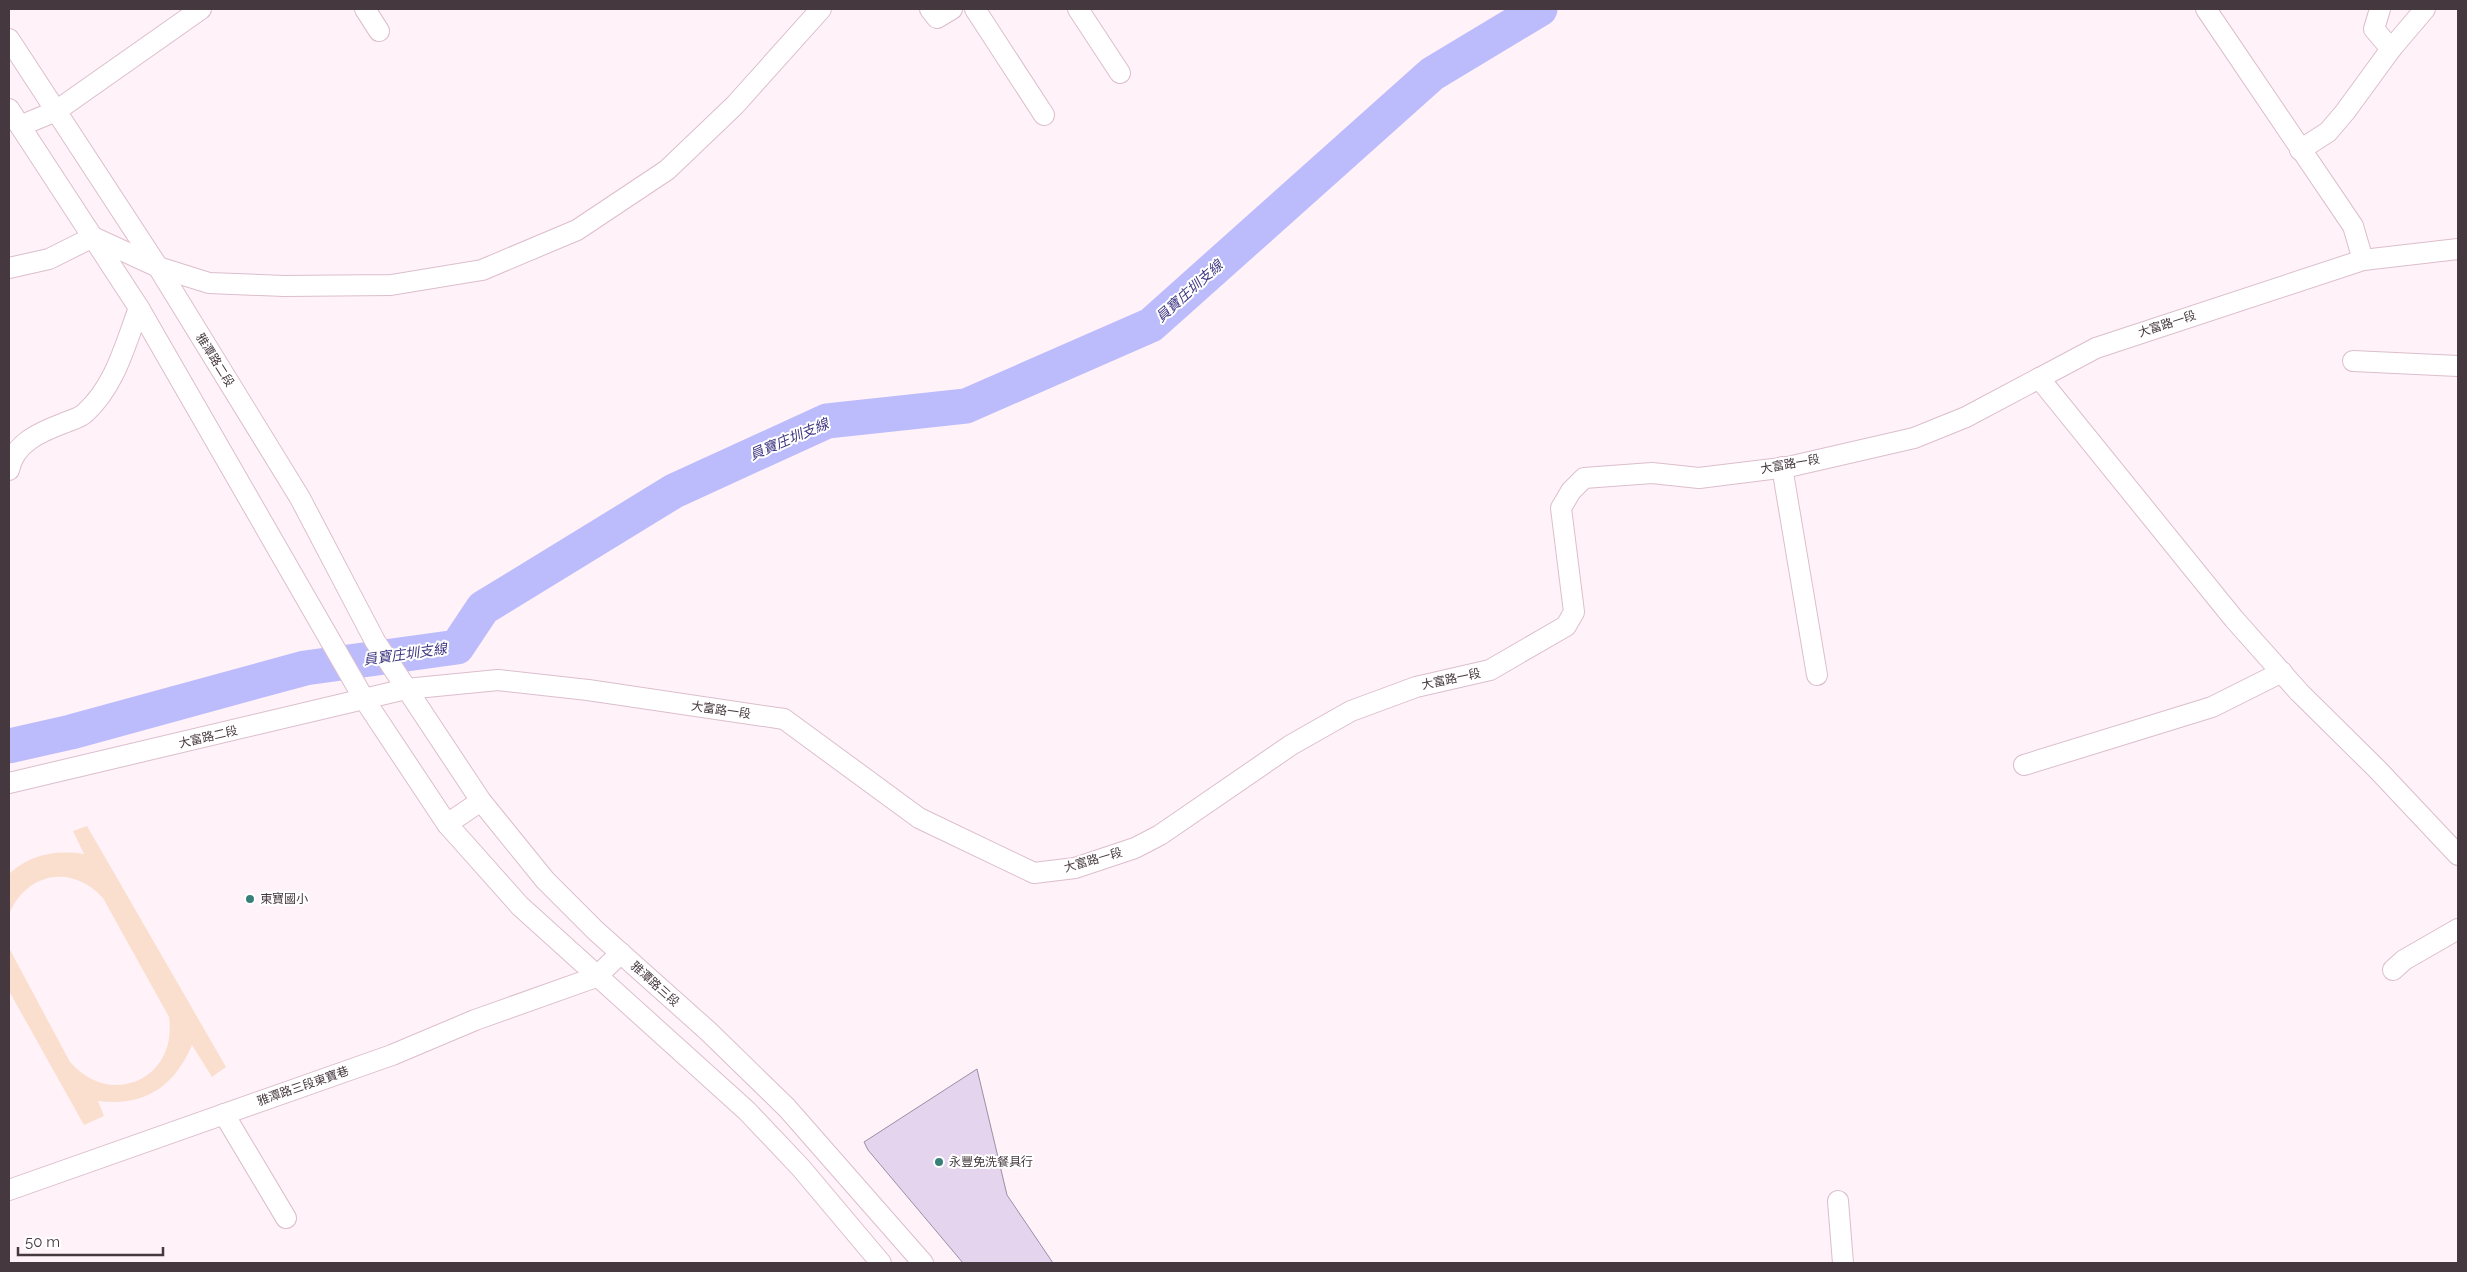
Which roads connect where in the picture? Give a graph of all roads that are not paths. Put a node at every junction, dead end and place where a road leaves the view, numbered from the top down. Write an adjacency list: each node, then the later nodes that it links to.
1 (201, 9): 16 (street)
2 (365, 9): 11 (street)
3 (821, 9): 23 (street)
4 (930, 9): 5 (street)
5 (952, 9)
6 (976, 9): 17 (street)
7 (1078, 9): 14 (street)
8 (2206, 9): 19 (street)
9 (2380, 9): 13 (street)
10 (2424, 9): 13 (street)
11 (379, 31)
12 (9, 39): 16 (street, 雅潭路二段)
13 (2391, 49): 19 (street)
14 (1120, 73)
15 (9, 109): 18 (street)
16 (56, 111): 18 (street); 23 (street, 雅潭路二段)
17 (1044, 115)
18 (20, 126): 20 (street)
19 (2300, 150): 22 (street)
20 (93, 237): 23 (street); 24 (street); 25 (street)
21 (2458, 249): 22 (street, 大富路一段)
22 (2363, 260): 28 (street, 大富路一段)
23 (158, 267): 33 (street, 雅潭路二段)
24 (9, 268)
25 (139, 308): 30 (street); 34 (street)
26 (2353, 361): 27 (street)
27 (2458, 366)
28 (2039, 378): 29 (street, 大富路一段); 31 (street)
29 (1782, 467): 32 (street); 33 (street, 大富路一段)
30 (9, 470)
31 (2282, 672): 35 (street); 39 (street)
32 (1817, 675)
33 (406, 689): 34 (street, 大富路二段); 37 (street, 雅潭路三段)
34 (364, 699): 36 (street, 大富路二段); 38 (street)
35 (2024, 765)
36 (9, 784)
37 (481, 800): 38 (street); 41 (street, 雅潭路三段)
38 (447, 824): 43 (street)
39 (2458, 855)
40 (2458, 929): 42 (street)
41 (621, 953): 43 (street); 49 (street, 雅潭路三段)
42 (2394, 970)
43 (596, 976): 44 (street, 雅潭路三段東寶巷); 48 (street)
44 (224, 1114): 45 (street, 雅潭路三段東寶巷); 47 (street)
45 (9, 1190)
46 (1838, 1201): 50 (street)
47 (286, 1218)
48 (881, 1263)
49 (923, 1263)
50 (1843, 1263)

